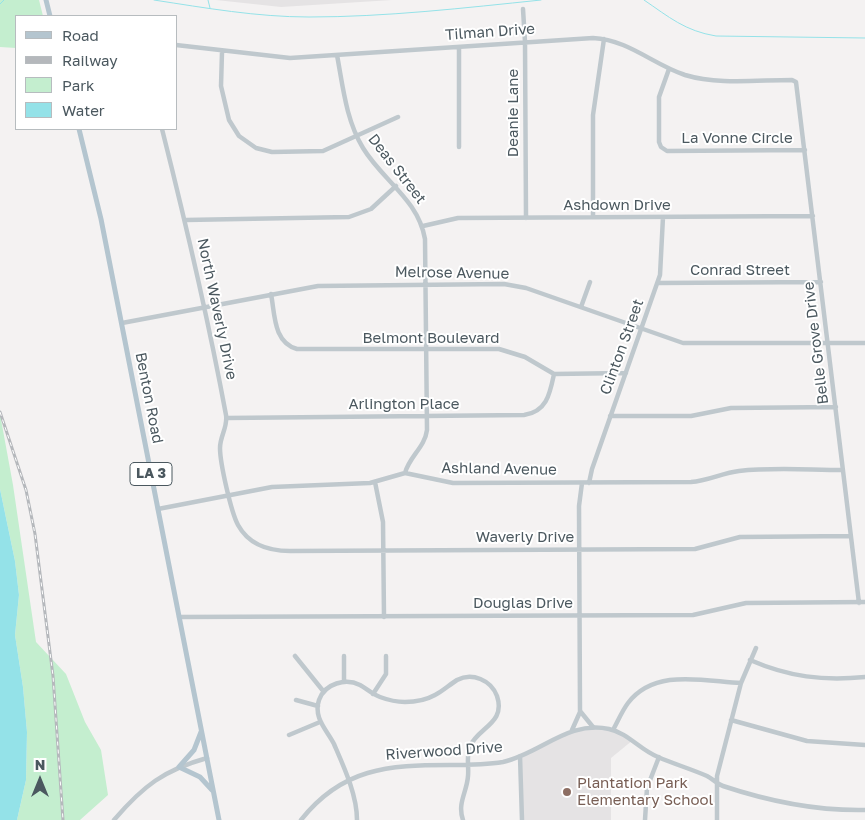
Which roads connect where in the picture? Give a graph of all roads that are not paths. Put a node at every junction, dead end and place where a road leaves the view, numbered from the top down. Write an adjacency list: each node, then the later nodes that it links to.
1 (46, 0): 3 (main road)
2 (523, 9): 5 (street, Deanie Lane)
3 (50, 15)
4 (604, 39): 5 (street, Tilman Drive); 10 (street, Tilman Drive); 22 (street)
5 (525, 42): 7 (street, Tilman Drive); 21 (street, Deanie Lane)
6 (178, 45): 8 (street, Tilman Drive)
7 (459, 47): 9 (street, Tilman Drive); 16 (street)
8 (222, 52): 9 (street, Tilman Drive); 15 (street)
9 (336, 55): 15 (street, Deas Street)
10 (669, 68): 11 (street, Tilman Drive); 17 (street, La Vonne Circle)
11 (796, 82): 17 (street, Belle Grove Drive)
12 (398, 117): 15 (street)
13 (79, 130): 32 (main road, Benton Road / LA 3)
14 (162, 130): 23 (street, North Waverly Drive)
15 (357, 136): 18 (street, Deas Street)
16 (459, 146)
17 (805, 150): 19 (street, Belle Grove Drive)
18 (396, 186): 23 (street); 24 (street, Deas Street)
19 (814, 216): 20 (street, Ashdown Drive); 26 (street, Belle Grove Drive)
20 (663, 217): 22 (street, Ashdown Drive); 27 (street, Clinton Street)
21 (526, 218): 22 (street, Ashdown Drive); 24 (street, Ashdown Drive)
22 (593, 218)
23 (186, 220): 30 (street, North Waverly Drive)
24 (422, 226): 28 (street, Deas Street)
25 (590, 282): 31 (street)
26 (821, 282): 27 (street, Conrad Street); 34 (street, Belle Grove Drive)
27 (658, 283): 33 (street, Clinton Street)
28 (427, 285): 29 (street, Melrose Avenue); 31 (street, Melrose Avenue); 36 (street, Deas Street)
29 (271, 294): 30 (street, Melrose Avenue); 36 (street, Belmont Boulevard)
30 (204, 307): 32 (street, Melrose Avenue); 42 (street, North Waverly Drive)
31 (581, 308): 33 (street, Melrose Avenue)
32 (122, 323): 49 (main road, Benton Road / LA 3)
33 (642, 330): 34 (street, Melrose Avenue); 38 (street, Clinton Street)
34 (828, 343): 35 (street, Melrose Avenue); 39 (street, Belle Grove Drive)
35 (865, 343)
36 (427, 349): 37 (street, Belmont Boulevard); 40 (street, Deas Street)
37 (554, 374): 38 (street); 40 (street, Arlington Place)
38 (626, 374): 41 (street, Clinton Street)
39 (836, 408): 41 (street); 43 (street, Belle Grove Drive)
40 (427, 416): 42 (street, Arlington Place); 44 (street, Deas Street)
41 (610, 416): 47 (street, Clinton Street)
42 (227, 418): 48 (street, North Waverly Drive)
43 (843, 470): 47 (street, Ashland Avenue); 50 (street, Belle Grove Drive)
44 (405, 473): 45 (street); 46 (street, Ashland Avenue)
45 (375, 482): 48 (street); 52 (street)
46 (582, 483): 47 (street, Ashland Avenue); 51 (street)
47 (589, 483)
48 (230, 495): 49 (street); 52 (street, Waverly Drive)
49 (158, 509): 56 (main road, Benton Road / LA 3)
50 (851, 536): 51 (street, Waverly Drive); 53 (street, Belle Grove Drive)
51 (580, 549): 52 (street, Waverly Drive); 55 (street)
52 (384, 550): 57 (street)
53 (859, 602): 54 (street, Douglas Drive); 55 (street, Douglas Drive)
54 (865, 602)
55 (580, 616): 57 (street, Douglas Drive); 70 (street)
56 (179, 617): 57 (street, Douglas Drive); 74 (main road, Benton Road / LA 3)
57 (384, 617)
58 (756, 648): 62 (street)
59 (295, 656): 66 (street)
60 (344, 656): 64 (street)
61 (386, 656): 67 (street)
62 (750, 660): 63 (street); 65 (street)
63 (865, 677)
64 (344, 682): 66 (street); 67 (street)
65 (741, 683): 71 (street); 75 (street)
66 (324, 692): 69 (street)
67 (373, 694): 82 (street)
68 (296, 700): 69 (street)
69 (318, 706): 72 (street)
70 (580, 711): 73 (street); 76 (street)
71 (731, 720): 78 (street); 85 (street)
72 (320, 722): 77 (street); 84 (street)
73 (593, 727): 75 (street, Riverwood Drive); 76 (street, Riverwood Drive)
74 (201, 729): 81 (main road, Benton Road / LA 3); 83 (main road)
75 (613, 730): 80 (street)
76 (571, 731): 79 (street, Riverwood Drive)
77 (289, 735)
78 (865, 745)
79 (520, 756): 82 (street, Riverwood Drive); 93 (street)
80 (659, 757): 85 (street); 94 (street)
81 (207, 758): 83 (street); 86 (main road, Benton Road / LA 3)
82 (468, 765): 84 (street, Riverwood Drive); 92 (street)
83 (178, 767): 86 (main road); 88 (street)
84 (347, 780): 90 (street, Riverwood Drive); 91 (street)
85 (717, 782): 87 (street); 95 (street)
86 (214, 792): 89 (main road, Benton Road / LA 3)
87 (865, 810)
88 (114, 820)
89 (219, 820)
90 (300, 820)
91 (357, 820)
92 (463, 820)
93 (522, 820)
94 (645, 820)
95 (717, 820)

